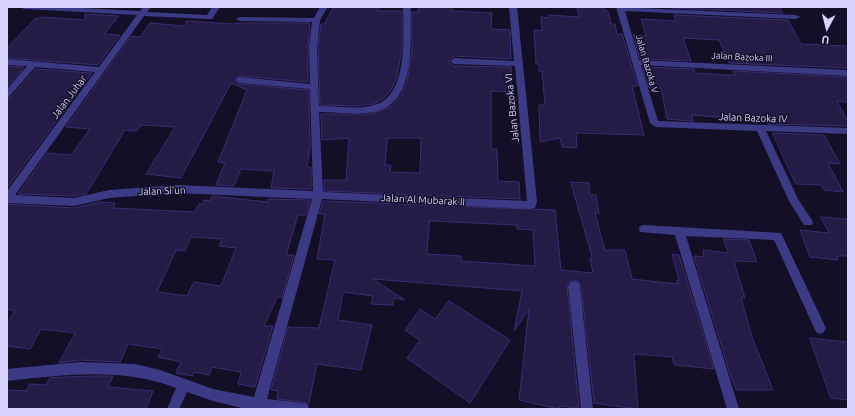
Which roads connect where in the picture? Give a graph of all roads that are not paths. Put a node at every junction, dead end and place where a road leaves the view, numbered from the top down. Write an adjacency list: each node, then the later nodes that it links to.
1 (24, 7): 8 (street)
2 (147, 7): 8 (street, Jalan Juhar)
3 (216, 7): 8 (street)
4 (324, 7): 11 (street)
5 (407, 7): 22 (street)
6 (513, 7): 16 (street, Jalan Bazoka VI)
7 (620, 8): 9 (street); 14 (street, Jalan Bazoka V)
8 (141, 15): 17 (street, Jalan Juhar)
9 (796, 17)
10 (240, 19): 11 (street)
11 (316, 20): 20 (street)
12 (454, 61): 16 (street)
13 (7, 62): 15 (street)
14 (635, 62): 18 (street, Jalan Bazoka III); 23 (street, Jalan Bazoka V)
15 (33, 64): 17 (street); 21 (street)
16 (519, 64): 28 (street, Jalan Bazoka VI)
17 (102, 70): 27 (street, Jalan Juhar)
18 (848, 73)
19 (239, 80): 20 (street)
20 (315, 87): 22 (street)
21 (7, 94)
22 (316, 109): 26 (street)
23 (658, 125): 24 (street, Jalan Bazoka IV)
24 (761, 129): 25 (street, Jalan Bazoka IV); 29 (street)
25 (848, 131)
26 (318, 195): 27 (street, Jalan Si'un); 28 (street, Jalan Al Mubarak II); 36 (street)
27 (7, 199)
28 (528, 205)
29 (808, 222)
30 (644, 229): 31 (street)
31 (679, 231): 33 (street); 40 (street)
32 (574, 286): 39 (street)
33 (820, 328)
34 (7, 375): 35 (street)
35 (182, 385): 36 (street); 37 (street)
36 (259, 404): 38 (street)
37 (174, 409)
38 (303, 409)
39 (587, 409)
40 (733, 409)

